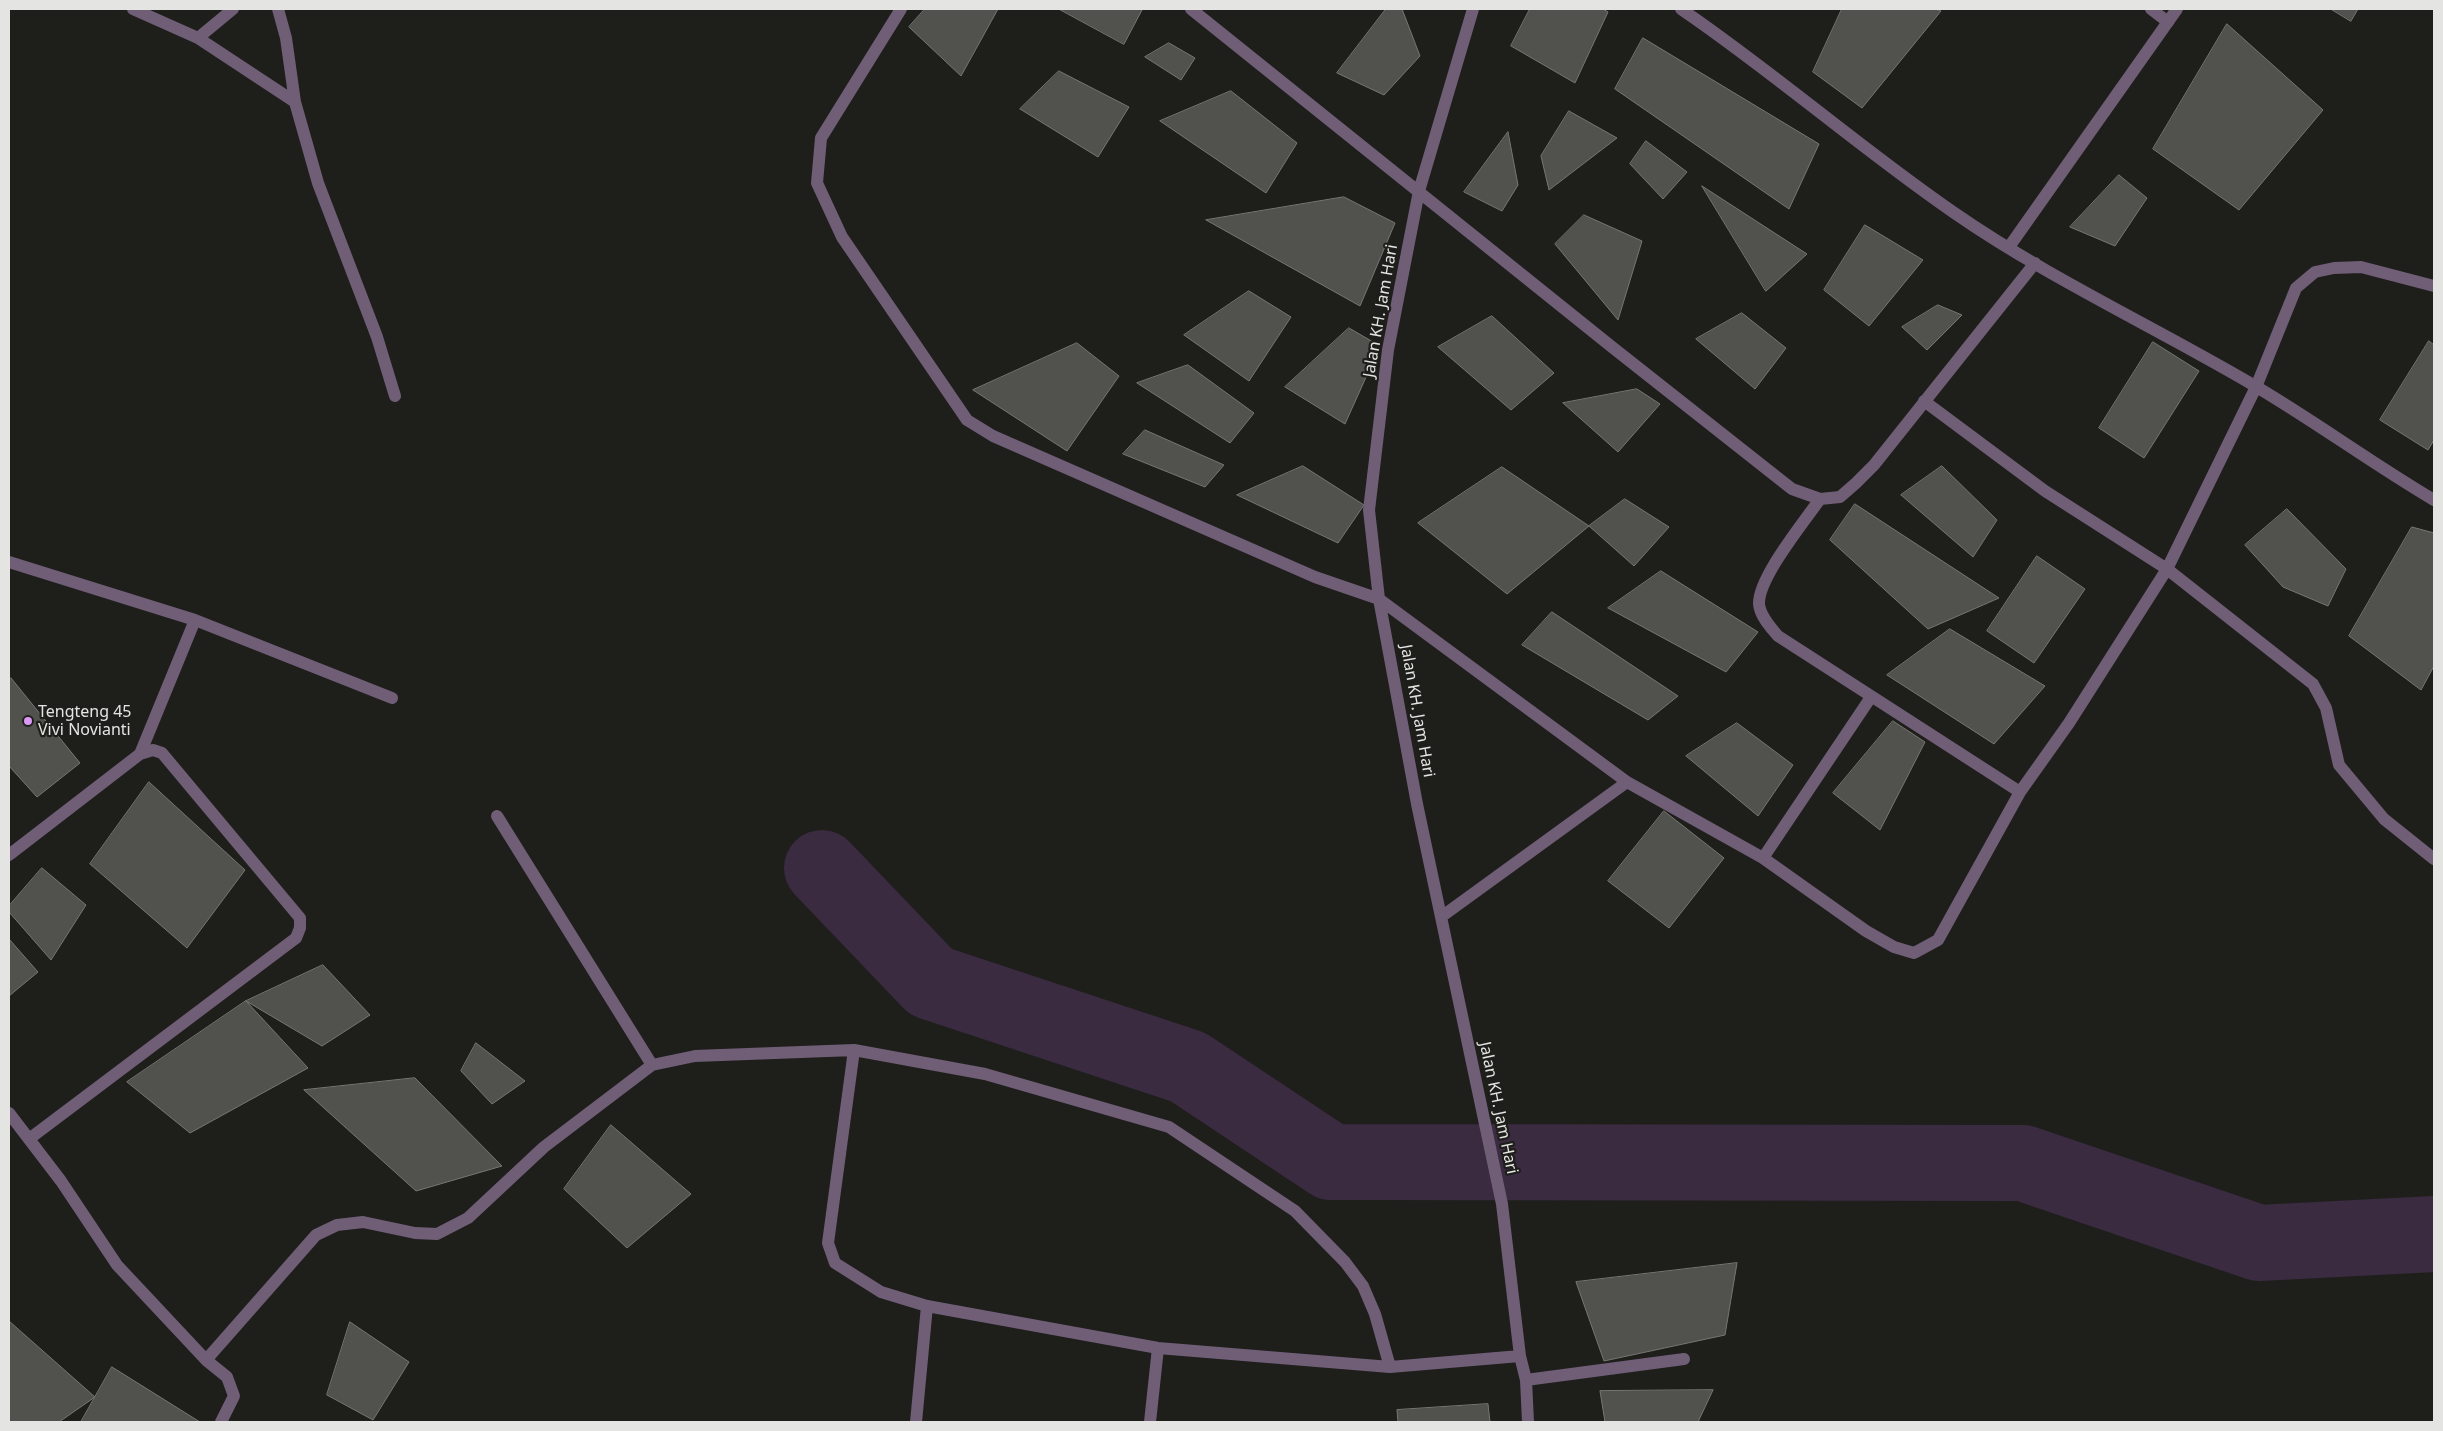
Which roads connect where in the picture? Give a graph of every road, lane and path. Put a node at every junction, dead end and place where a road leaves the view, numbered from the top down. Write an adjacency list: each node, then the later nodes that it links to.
1 (133, 9): 11 (street)
2 (233, 9): 11 (street)
3 (278, 9): 12 (street)
4 (902, 9): 24 (street)
5 (1192, 9): 13 (street)
6 (1473, 9): 13 (street, Jalan KH. Jam Hari)
7 (1681, 9): 14 (street)
8 (2150, 9): 10 (street)
9 (2178, 9): 10 (street)
10 (2168, 22): 14 (street)
11 (198, 38): 12 (street)
12 (295, 102): 18 (street)
13 (1420, 190): 20 (street); 24 (street, Jalan KH. Jam Hari)
14 (2009, 248): 15 (street)
15 (2035, 263): 17 (street); 19 (street)
16 (2434, 286): 17 (street)
17 (2256, 387): 21 (street); 23 (street)
18 (395, 396)
19 (1924, 401): 20 (street); 23 (street)
20 (1820, 499): 27 (street)
21 (2434, 500)
22 (9, 562): 25 (street)
23 (2167, 570): 30 (street); 34 (street)
24 (1380, 599): 29 (street); 35 (street, Jalan KH. Jam Hari)
25 (195, 620): 26 (street); 28 (street)
26 (392, 698)
27 (1871, 698): 30 (street); 33 (street)
28 (140, 754): 32 (street); 39 (street)
29 (1627, 782): 33 (street); 35 (street)
30 (2020, 792): 33 (street)
31 (497, 816): 37 (street)
32 (9, 855)
33 (1763, 858)
34 (2434, 859)
35 (1441, 916): 42 (street, Jalan KH. Jam Hari)
36 (854, 1050): 37 (street); 40 (street); 45 (street)
37 (652, 1064): 44 (street)
38 (9, 1113): 39 (street)
39 (29, 1138): 44 (street)
40 (927, 1306): 41 (street); 48 (street)
41 (1158, 1348): 45 (street); 49 (street)
42 (1520, 1356): 45 (street); 46 (street, Jalan KH. Jam Hari)
43 (1684, 1359): 46 (street)
44 (206, 1360): 47 (street)
45 (1390, 1367)
46 (1526, 1380): 50 (street, Jalan KH. Jam Hari)
47 (221, 1422)
48 (916, 1422)
49 (1150, 1422)
50 (1528, 1422)

